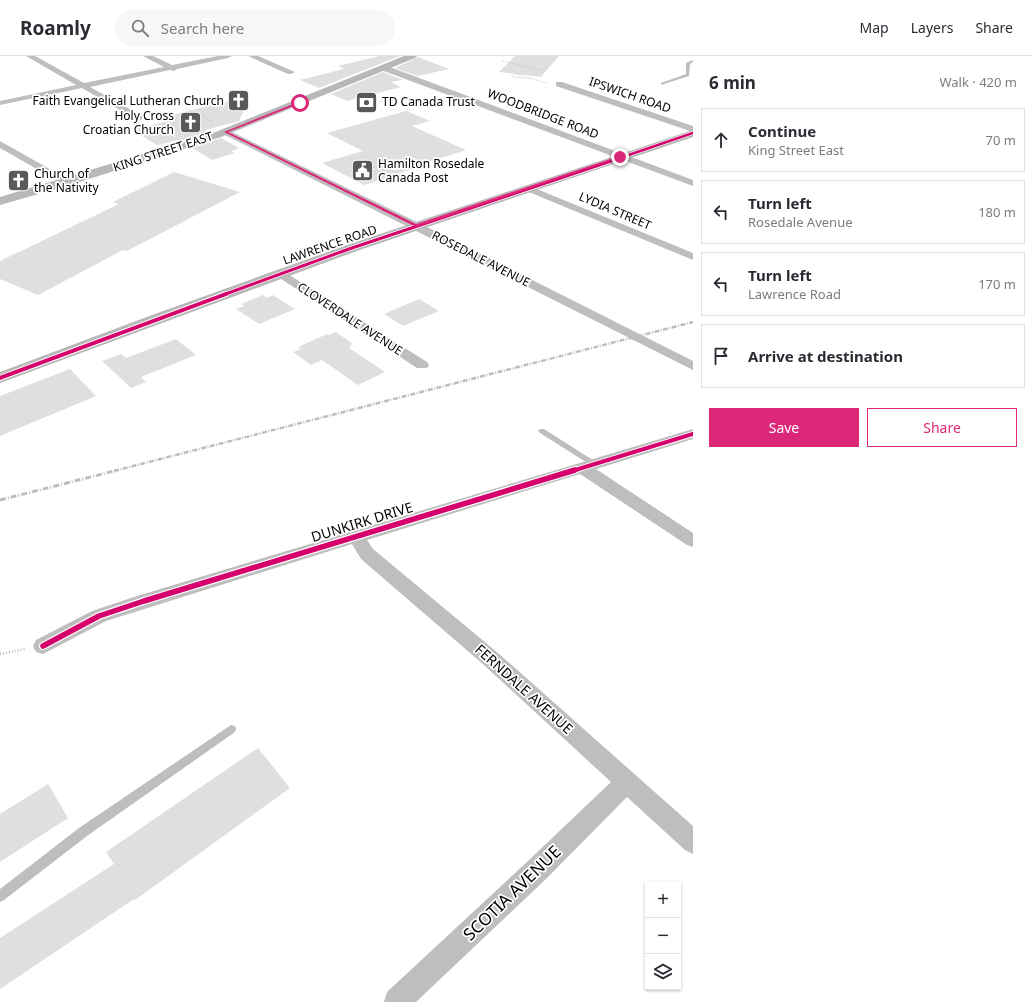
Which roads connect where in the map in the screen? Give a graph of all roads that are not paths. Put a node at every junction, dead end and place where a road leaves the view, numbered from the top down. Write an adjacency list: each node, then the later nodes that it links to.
1 (30, 56): 13 (street)
2 (147, 56): 8 (street)
3 (228, 56): 8 (street)
4 (252, 56): 9 (street)
5 (412, 56): 7 (street, KING STREET EAST)
6 (693, 61): 12 (lane)
7 (389, 63): 17 (street, KING STREET EAST); 20 (street, WOODBRIDGE ROAD)
8 (172, 68): 10 (street); 13 (street)
9 (291, 72)
10 (182, 73)
11 (560, 84): 16 (street, IPSWICH ROAD)
12 (662, 84)
13 (82, 86): 14 (street); 15 (street)
14 (0, 103)
15 (139, 118)
16 (693, 129)
17 (226, 132): 21 (street, KING STREET EAST); 25 (street, ROSEDALE AVENUE)
18 (693, 133): 20 (street, LAWRENCE ROAD)
19 (0, 144): 21 (street)
20 (620, 157): 22 (street, WOODBRIDGE ROAD); 23 (street, LAWRENCE ROAD)
21 (66, 182): 24 (street, KING STREET EAST)
22 (693, 183)
23 (527, 188): 25 (street, LAWRENCE ROAD); 26 (street, LYDIA STREET)
24 (0, 201)
25 (416, 226): 27 (street, LAWRENCE ROAD); 29 (street, ROSEDALE AVENUE)
26 (693, 257)
27 (279, 273): 28 (street, CLOVERDALE AVENUE); 30 (street, LAWRENCE ROAD)
28 (422, 365)
29 (693, 366)
30 (0, 378)
31 (542, 431): 33 (lane)
32 (693, 434): 33 (street, DUNKIRK DRIVE)
33 (589, 466): 34 (street, DUNKIRK DRIVE); 35 (street)
34 (356, 537): 36 (street, DUNKIRK DRIVE); 38 (street, FERNDALE AVENUE)
35 (693, 541)
36 (43, 646)
37 (231, 729): 40 (lane)
38 (626, 782): 39 (street, FERNDALE AVENUE); 41 (street, SCOTIA AVENUE)
39 (693, 842)
40 (0, 896)
41 (397, 1002)

